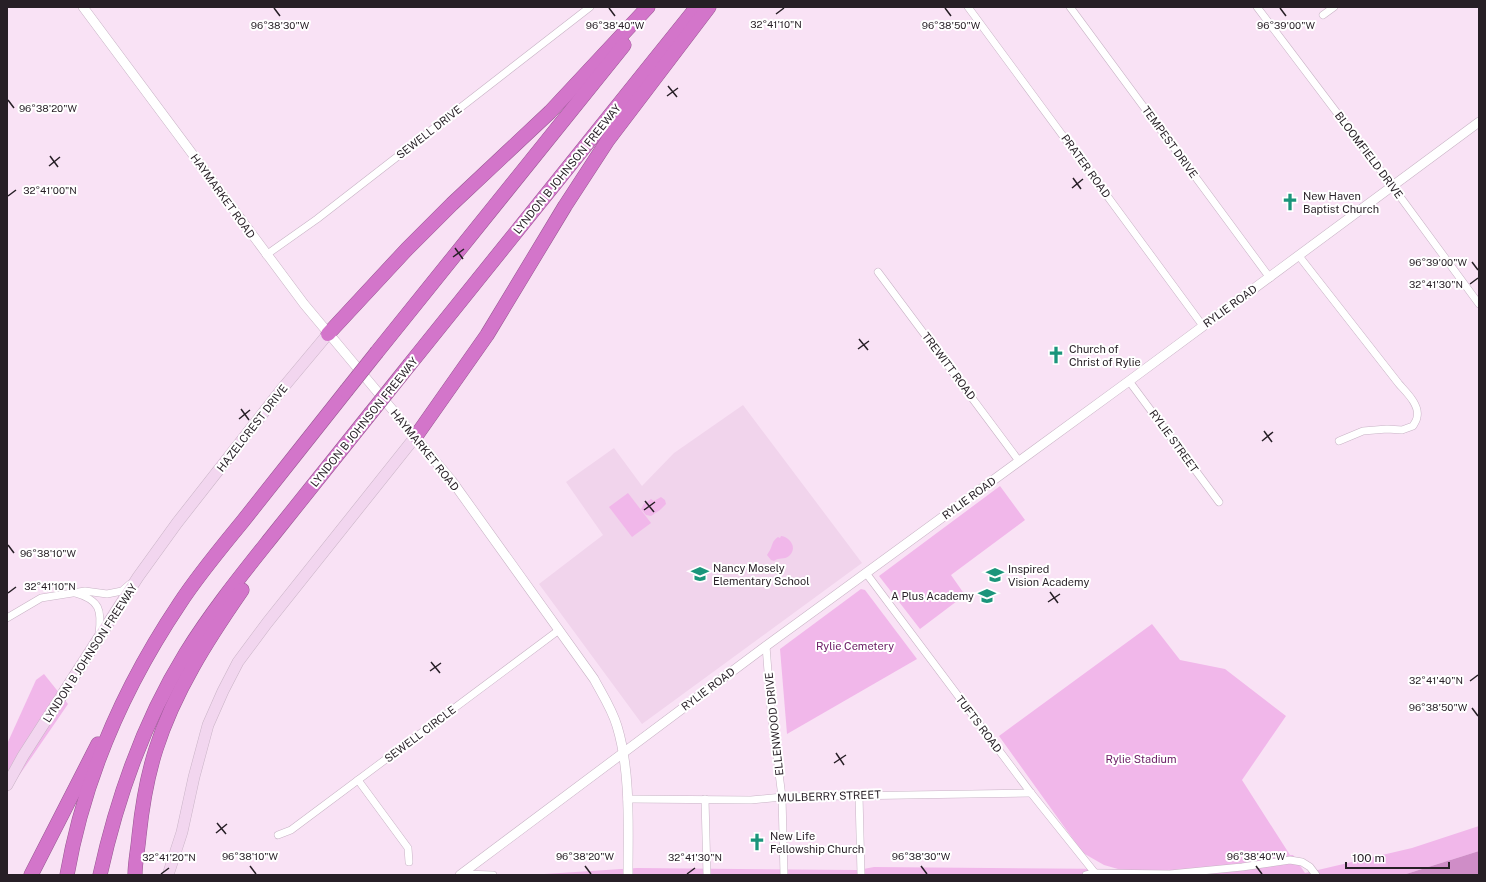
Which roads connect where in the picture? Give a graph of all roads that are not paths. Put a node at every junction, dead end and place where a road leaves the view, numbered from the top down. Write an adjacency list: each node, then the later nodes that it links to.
1 (83, 7): 14 (street, HAYMARKET ROAD)
2 (590, 7): 14 (street, SEWELL DRIVE)
3 (648, 7): 20 (highway)
4 (655, 7): 35 (highway, bridge)
5 (697, 7): 25 (highway, LYNDON B JOHNSON FREEWAY, bridge)
6 (709, 7): 22 (highway)
7 (968, 7): 19 (street, PRATER ROAD)
8 (1070, 7): 17 (street, TEMPEST DRIVE)
9 (1257, 7): 13 (street, BLOOMFIELD DRIVE)
10 (1334, 7): 11 (street)
11 (1323, 15)
12 (1479, 122): 13 (street, RYLIE ROAD)
13 (1393, 187): 15 (street, RYLIE ROAD); 18 (street, BLOOMFIELD DRIVE)
14 (266, 255): 20 (street, HAYMARKET ROAD)
15 (1299, 256): 17 (street, RYLIE ROAD); 23 (street)
16 (878, 272): 24 (street, TREWITT ROAD)
17 (1270, 278): 19 (street, RYLIE ROAD)
18 (1479, 304)
19 (1203, 326): 21 (street, RYLIE ROAD)
20 (328, 334): 22 (street, HAYMARKET ROAD); 27 (main road, HAZELCREST DRIVE)
21 (1129, 381): 24 (street, RYLIE ROAD); 26 (street, RYLIE STREET)
22 (416, 436): 32 (street, HAYMARKET ROAD); 54 (main road)
23 (1339, 441)
24 (1019, 461): 28 (street, RYLIE ROAD)
25 (315, 483): 45 (highway, LYNDON B JOHNSON FREEWAY); 53 (highway)
26 (1219, 502)
27 (177, 523): 29 (main road, LYNDON B JOHNSON FREEWAY)
28 (866, 573): 34 (street, RYLIE ROAD); 39 (street, TUFTS ROAD)
29 (138, 578): 30 (street); 33 (main road, LYNDON B JOHNSON FREEWAY)
30 (71, 592): 31 (street); 33 (street)
31 (7, 618)
32 (559, 630): 36 (street, HAYMARKET ROAD); 37 (street, SEWELL CIRCLE)
33 (99, 638): 38 (main road, LYNDON B JOHNSON FREEWAY)
34 (766, 646): 36 (street, RYLIE ROAD); 41 (street, ELLENWOOD DRIVE)
35 (124, 699): 49 (highway); 50 (highway)
36 (623, 752): 42 (street, HAYMARKET ROAD); 48 (street, RYLIE ROAD)
37 (358, 780): 44 (street, SEWELL CIRCLE); 46 (street)
38 (7, 785)
39 (1031, 792): 40 (street, MULBERRY STREET); 47 (street, TUFTS ROAD)
40 (860, 795): 41 (street, MULBERRY STREET); 59 (street)
41 (782, 797): 43 (street, MULBERRY STREET); 58 (street, ELLENWOOD DRIVE)
42 (627, 798): 43 (street, MULBERRY STREET); 56 (street, HAYMARKET ROAD)
43 (705, 799): 57 (street)
44 (278, 835)
45 (105, 851): 51 (highway, LYNDON B JOHNSON FREEWAY); 52 (highway)
46 (409, 862)
47 (1095, 873): 60 (street); 61 (street)
48 (461, 874): 55 (street)
49 (31, 875)
50 (67, 875)
51 (100, 875)
52 (105, 875)
53 (135, 875)
54 (168, 875)
55 (493, 875)
56 (628, 875)
57 (707, 875)
58 (784, 875)
59 (861, 875)
60 (1086, 875)
61 (1316, 875)

